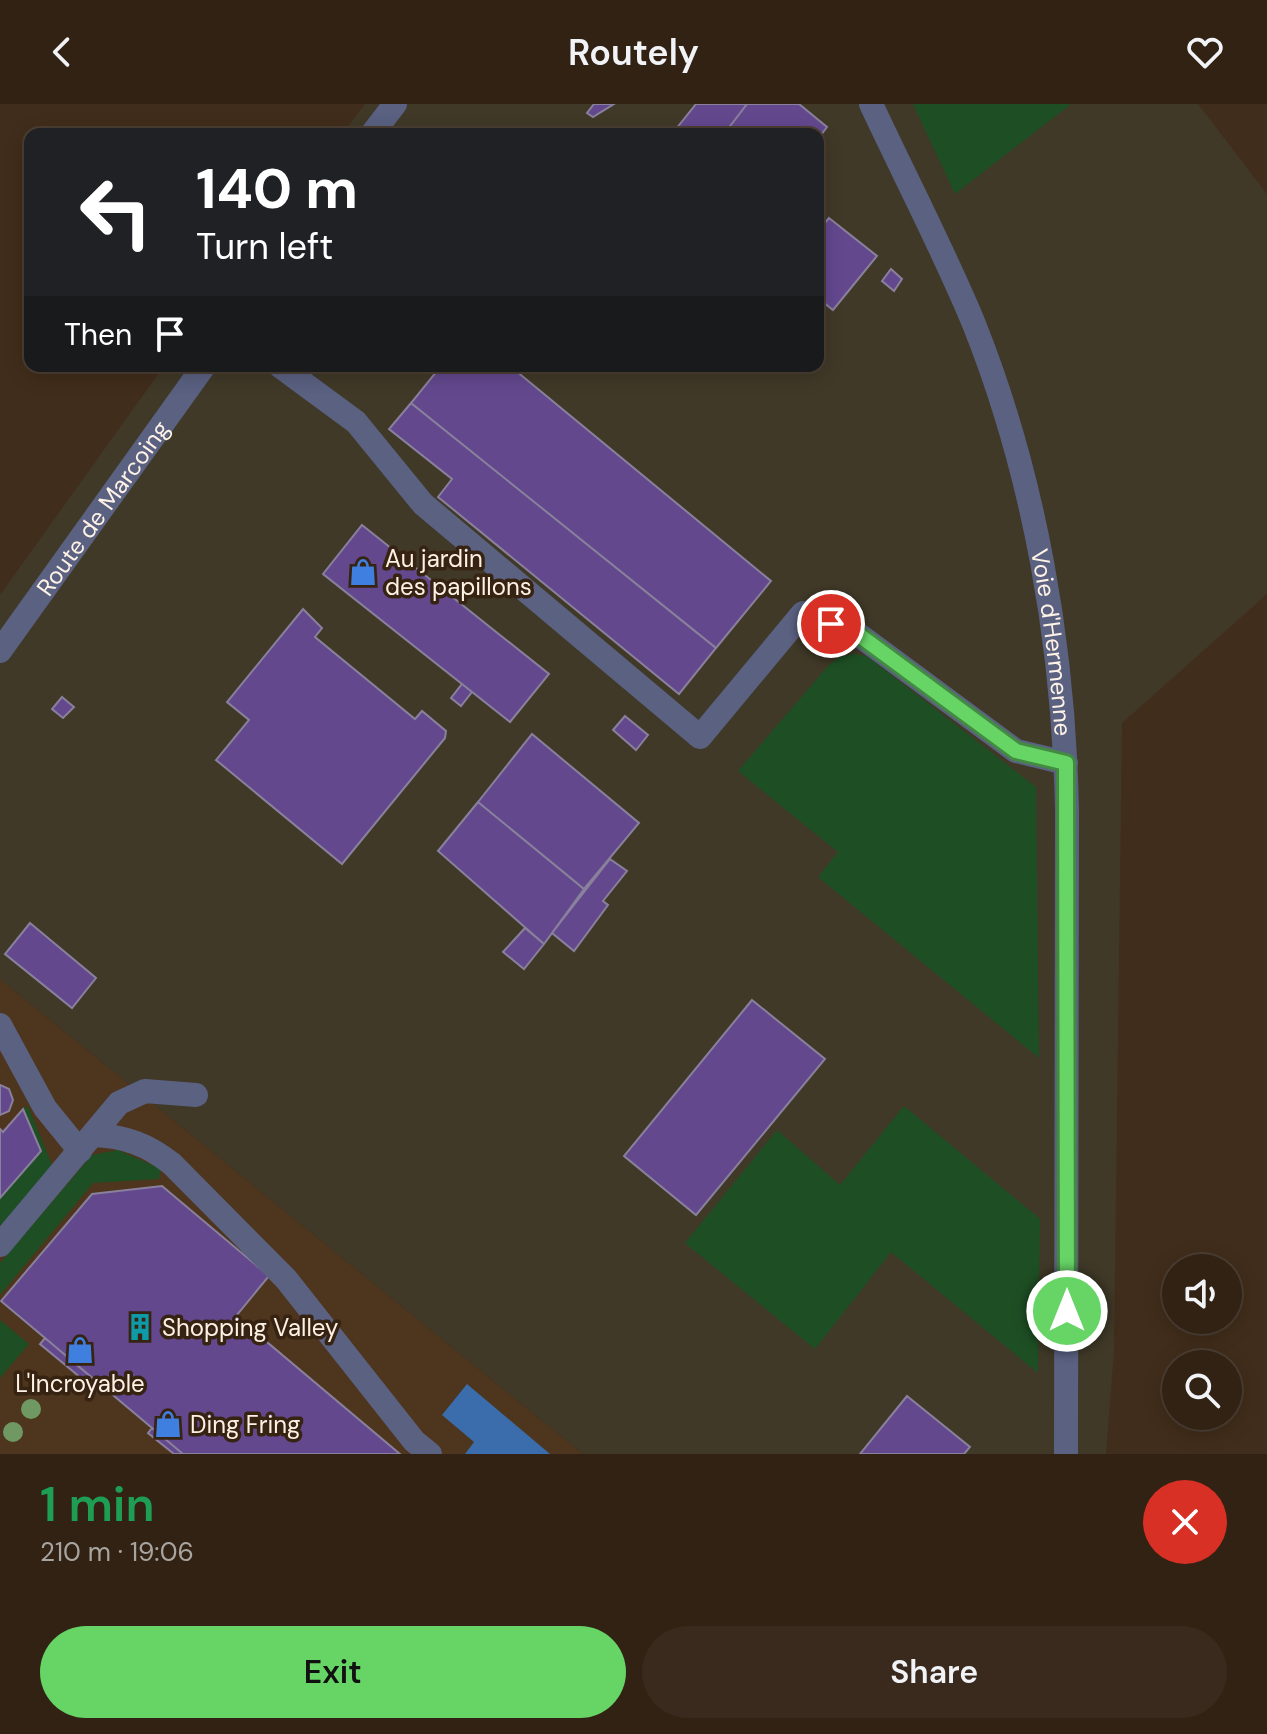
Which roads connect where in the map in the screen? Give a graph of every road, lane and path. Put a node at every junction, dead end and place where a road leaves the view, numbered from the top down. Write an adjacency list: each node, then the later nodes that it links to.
1 (395, 104): 3 (street)
2 (871, 104): 7 (street, Voie d'Hermenne)
3 (377, 128)
4 (200, 372): 6 (street, Route de Marcoing)
5 (288, 372): 7 (street)
6 (0, 651)
7 (1066, 763): 13 (street, Voie d'Hermenne)
8 (0, 1025): 10 (street)
9 (196, 1095): 10 (street)
10 (87, 1143): 11 (street); 12 (street)
11 (0, 1245)
12 (430, 1454)
13 (1066, 1454)

